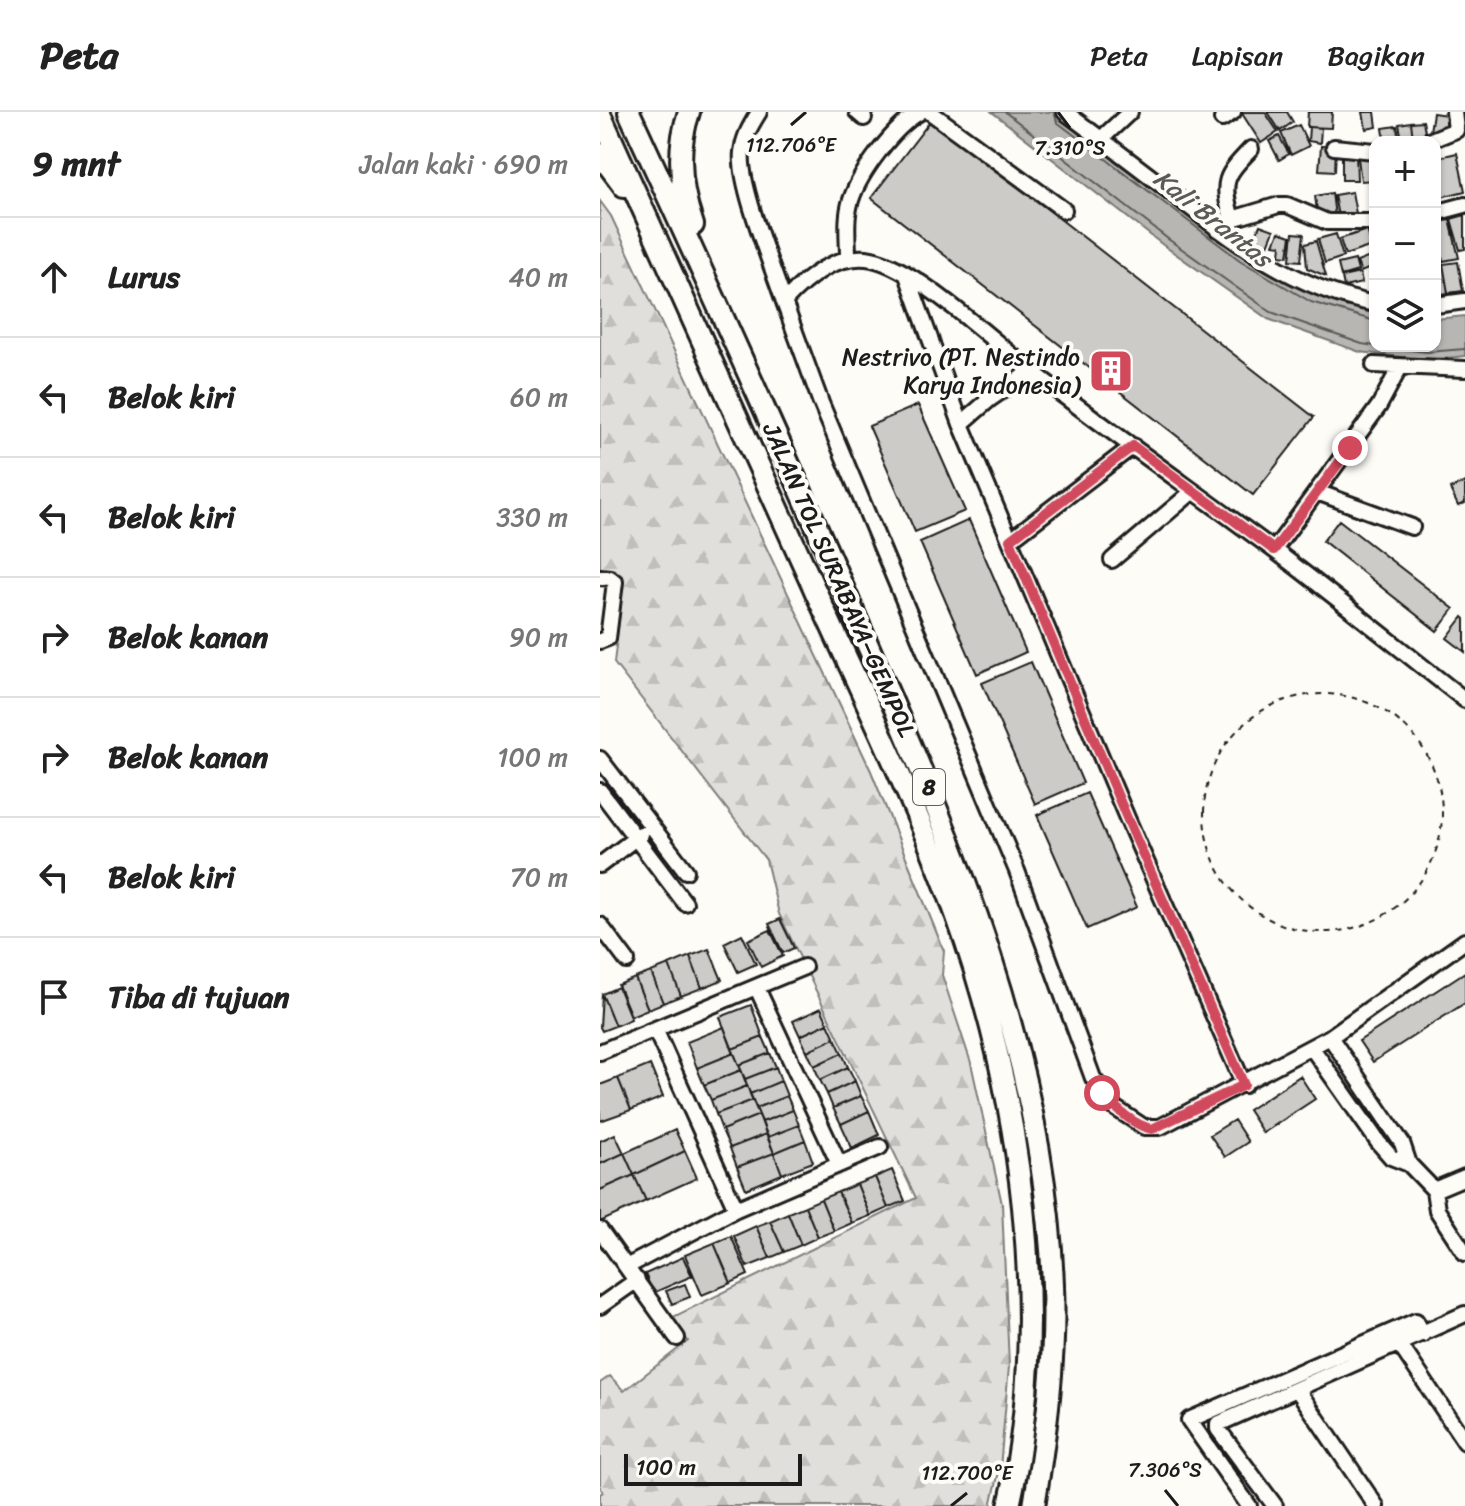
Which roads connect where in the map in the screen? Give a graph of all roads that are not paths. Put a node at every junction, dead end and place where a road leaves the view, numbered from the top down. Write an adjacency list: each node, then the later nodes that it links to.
1 (629, 112): 30 (highway, JALAN TOL SURABAYA–GEMPOL / 8)
2 (689, 112): 30 (highway)
3 (759, 112): 26 (street)
4 (920, 112): 23 (street)
5 (930, 112): 18 (street)
6 (1065, 112): 12 (street)
7 (1130, 112): 12 (street)
8 (1454, 112): 10 (street)
9 (600, 114): 29 (highway, JALAN TOL SURABAYA–GEMPOL / 8)
10 (1461, 130): 11 (street)
11 (1441, 137)
12 (1101, 139): 22 (street)
13 (1334, 147): 15 (street)
14 (1251, 149): 20 (street)
15 (1369, 150)
16 (600, 154): 29 (highway)
17 (1465, 205): 19 (street)
18 (1064, 210)
19 (1441, 211)
20 (1232, 219): 21 (street); 22 (street)
21 (1369, 222)
22 (1217, 229): 27 (street)
23 (848, 257): 24 (street); 26 (street)
24 (907, 274): 34 (street); 35 (street)
25 (1465, 301): 28 (street)
26 (784, 302): 62 (street)
27 (1369, 303)
28 (1441, 304)
29 (691, 313): 80 (highway, JALAN TOL SURABAYA–GEMPOL / 8)
30 (735, 341): 81 (highway, JALAN TOL SURABAYA–GEMPOL / 8)
31 (1374, 365): 32 (street)
32 (1400, 367): 33 (street); 38 (street)
33 (1465, 369)
34 (1031, 371): 35 (street); 36 (street)
35 (961, 424): 40 (street)
36 (1133, 446): 37 (street); 40 (street)
37 (1192, 492): 41 (street); 42 (street)
38 (1317, 492): 39 (street); 41 (street)
39 (1412, 527)
40 (1010, 540): 62 (street)
41 (1274, 550): 45 (street)
42 (1112, 560)
43 (600, 577): 44 (street)
44 (600, 641)
45 (1465, 700)
46 (600, 759): 48 (street)
47 (600, 791): 49 (street)
48 (652, 826): 49 (street); 51 (street)
49 (636, 838): 50 (street); 52 (street)
50 (600, 865)
51 (686, 871)
52 (685, 903)
53 (600, 925): 55 (street)
54 (1465, 941): 59 (street)
55 (627, 961)
56 (804, 967): 57 (street)
57 (757, 988): 58 (street); 64 (street)
58 (655, 1029): 61 (street); 68 (street)
59 (1330, 1037): 60 (street); 65 (street)
60 (1312, 1048): 62 (street); 65 (street)
61 (600, 1052)
62 (1244, 1085)
63 (880, 1147): 64 (street)
64 (839, 1164): 68 (street)
65 (1409, 1164): 67 (street)
66 (1465, 1177): 67 (street)
67 (1434, 1190): 70 (street)
68 (736, 1209): 71 (street)
69 (600, 1230): 71 (street)
70 (1465, 1253)
71 (628, 1266): 72 (street)
72 (637, 1280): 73 (street); 76 (street)
73 (600, 1306)
74 (1465, 1314): 75 (street)
75 (1423, 1334): 77 (street); 82 (street)
76 (677, 1338)
77 (1400, 1345): 78 (street); 79 (street)
78 (1297, 1389): 83 (street); 84 (street)
79 (1465, 1442)
80 (1009, 1506)
81 (1034, 1506)
82 (1249, 1506)
83 (1275, 1506)
84 (1376, 1506)

